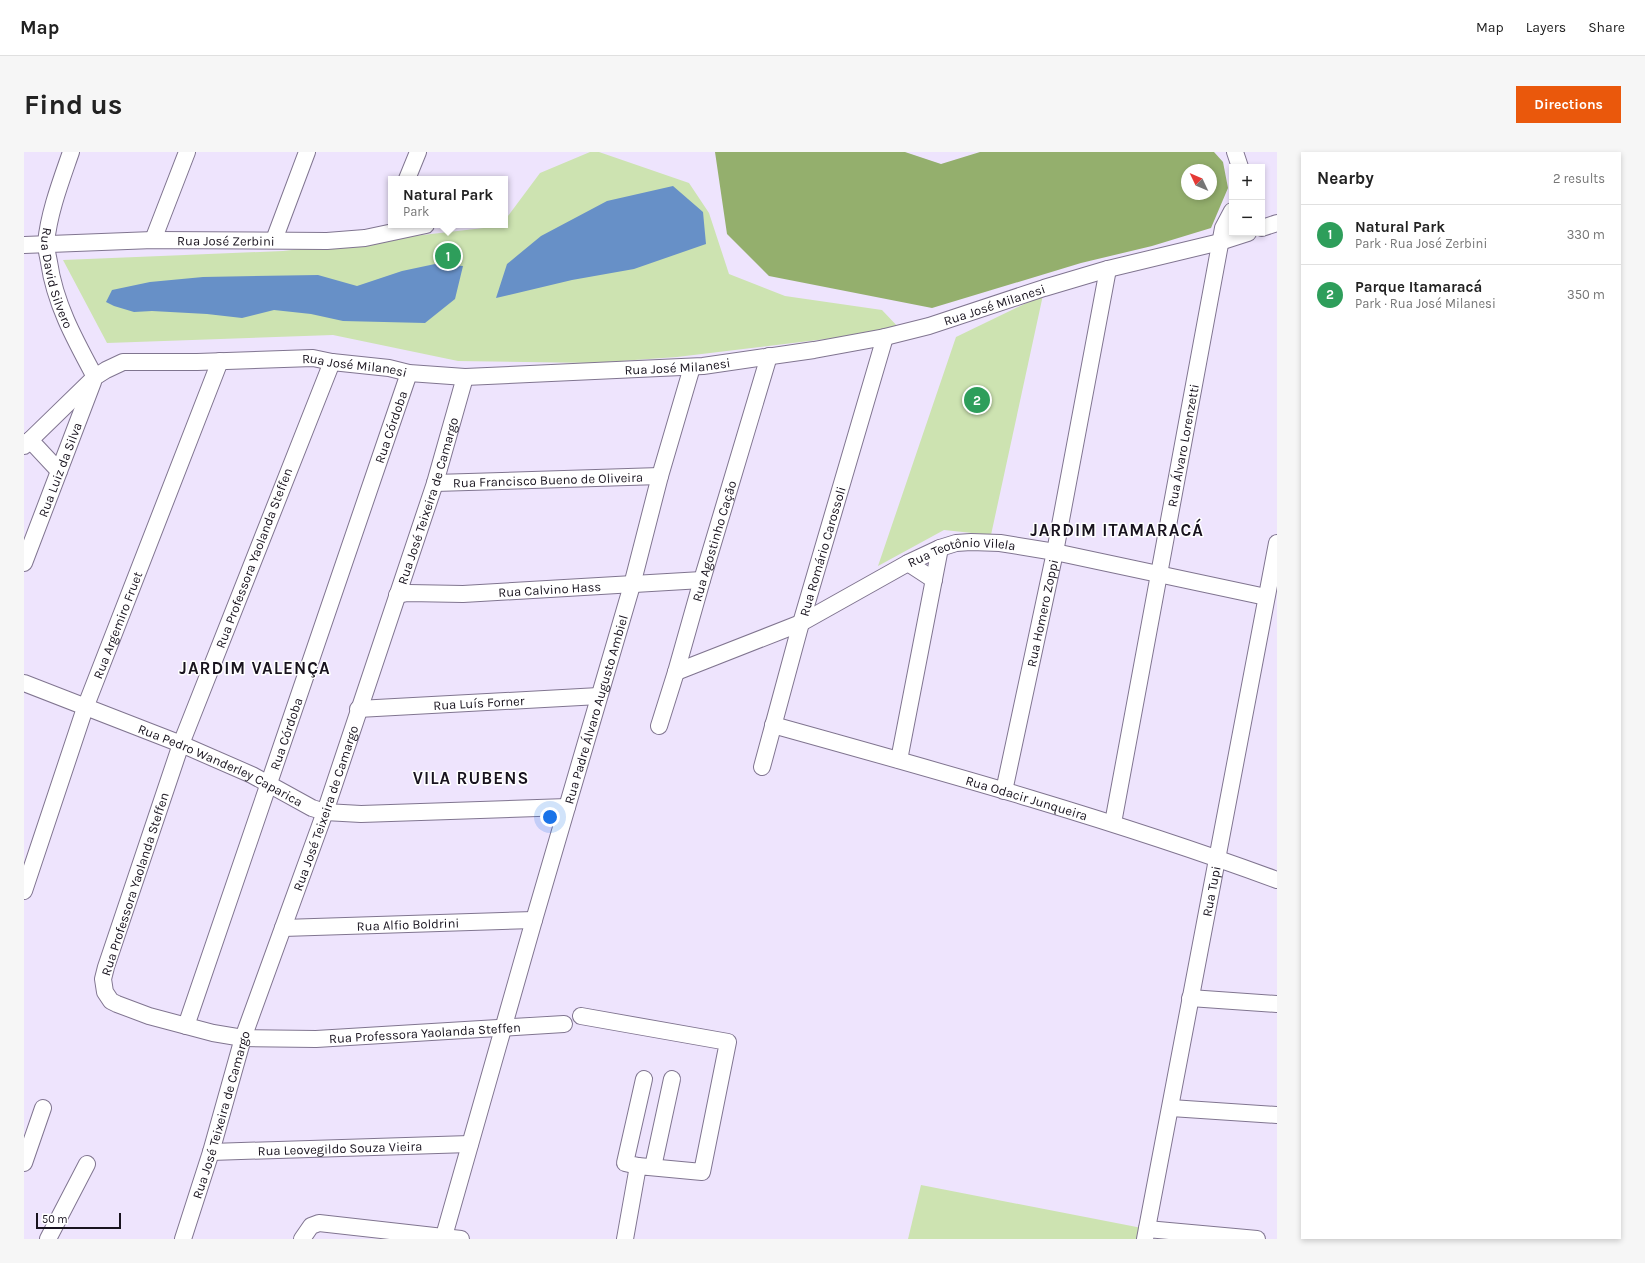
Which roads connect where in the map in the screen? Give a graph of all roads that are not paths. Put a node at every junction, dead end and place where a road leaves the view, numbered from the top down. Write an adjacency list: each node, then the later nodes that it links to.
1 (71, 152): 17 (street, Rua David Silvero)
2 (187, 152): 13 (street)
3 (307, 152): 14 (street)
4 (418, 152): 7 (street)
5 (1235, 152): 6 (street)
6 (1239, 164)
7 (408, 176)
8 (1229, 216): 15 (street, Rua Álvaro Lorenzetti)
9 (1277, 224): 10 (street)
10 (1265, 227)
11 (389, 228): 14 (street, Rua José Zerbini)
12 (1239, 236): 15 (street, Rua José Milanesi)
13 (153, 240): 14 (street, Rua José Zerbini); 17 (street, Rua José Zerbini)
14 (274, 240)
15 (1220, 242): 18 (street, Rua José Milanesi); 36 (street, Rua Álvaro Lorenzetti)
16 (24, 245): 17 (street, Rua José Zerbini)
17 (46, 245): 25 (street, Rua David Silvero)
18 (1108, 269): 19 (street, Rua José Milanesi); 33 (street, Rua Homero Zoppi)
19 (884, 337): 20 (street, Rua José Milanesi); 42 (street, Rua Romário Carossoli)
20 (769, 356): 23 (street, Rua José Milanesi); 37 (street, Rua Agostinho Cação)
21 (220, 361): 22 (street, Rua José Milanesi); 25 (street, Rua José Milanesi); 46 (street, Rua Argemiro Fruet)
22 (332, 362): 24 (street, Rua José Milanesi); 50 (street, Rua Professora Yaolanda Steffen)
23 (692, 366): 26 (street, Rua José Milanesi); 29 (street, Rua Padre Álvaro Augusto Ambiel)
24 (409, 373): 26 (street, Rua José Milanesi); 53 (street, Rua Córdoba)
25 (95, 377): 27 (street, Rua José Milanesi); 28 (street, Rua Luiz da Silva)
26 (465, 377): 30 (street, Rua José Teixeira de Camargo)
27 (27, 443): 28 (street)
28 (59, 471): 34 (street, Rua Luiz da Silva)
29 (660, 476): 30 (street, Rua Francisco Bueno de Oliveira); 39 (street, Rua Padre Álvaro Augusto Ambiel)
30 (435, 483): 40 (street, Rua José Teixeira de Camargo)
31 (1277, 543): 41 (street, Rua Tupi)
32 (940, 548): 33 (street, Rua Teotônio Vilela); 35 (street, Rua Teotônio Vilela); 38 (street)
33 (1055, 552): 36 (street, Rua Teotônio Vilela); 54 (street, Rua Homero Zoppi)
34 (24, 563)
35 (908, 563): 38 (street); 42 (street, Rua Teotônio Vilela)
36 (1160, 574): 41 (street, Rua Teotônio Vilela); 57 (street, Rua Álvaro Lorenzetti)
37 (702, 580): 39 (street, Rua Calvino Hass); 43 (street, Rua Agostinho Cação)
38 (934, 580): 51 (street)
39 (632, 585): 40 (street, Rua Calvino Hass); 45 (street, Rua Padre Álvaro Augusto Ambiel)
40 (397, 595): 47 (street, Rua José Teixeira de Camargo)
41 (1266, 597): 58 (street, Rua Tupi)
42 (800, 623): 43 (street, Rua Teotônio Vilela); 48 (street, Rua Romário Carossoli)
43 (676, 672): 49 (street, Rua Agostinho Cação)
44 (24, 683): 46 (street, Rua Pedro Wanderley Caparica)
45 (598, 696): 47 (street, Rua Luís Forner); 55 (street, Rua Padre Álvaro Augusto Ambiel)
46 (85, 708): 50 (street, Rua Pedro Wanderley Caparica); 60 (street, Rua Argemiro Fruet)
47 (358, 709): 56 (street, Rua José Teixeira de Camargo)
48 (773, 725): 51 (street, Rua Odacir Junqueira); 52 (street, Rua Romário Carossoli)
49 (659, 726)
50 (181, 744): 53 (street, Rua Pedro Wanderley Caparica); 67 (street, Rua Professora Yaolanda Steffen)
51 (899, 760): 54 (street, Rua Odacir Junqueira)
52 (762, 766)
53 (269, 784): 56 (street, Rua Pedro Wanderley Caparica); 67 (street, Rua Córdoba)
54 (1004, 791): 57 (street, Rua Odacir Junqueira)
55 (567, 807): 56 (street, Rua Pedro Wanderley Caparica); 61 (street, Rua Padre Álvaro Augusto Ambiel)
56 (324, 812): 62 (street, Rua José Teixeira de Camargo)
57 (1113, 823): 58 (street, Rua Odacir Junqueira)
58 (1216, 858): 59 (street, Rua Odacir Junqueira); 63 (street, Rua Tupi)
59 (1277, 880)
60 (24, 891)
61 (534, 920): 62 (street, Rua Alfio Boldrini); 68 (street, Rua Padre Álvaro Augusto Ambiel)
62 (283, 928): 69 (street, Rua José Teixeira de Camargo)
63 (1190, 998): 64 (street); 73 (street, Rua Tupi)
64 (1277, 1004)
65 (582, 1016): 79 (street)
66 (564, 1024): 68 (street, Rua Professora Yaolanda Steffen)
67 (186, 1026): 69 (street, Rua Professora Yaolanda Steffen)
68 (503, 1028): 69 (street, Rua Professora Yaolanda Steffen); 75 (street, Rua Padre Álvaro Augusto Ambiel)
69 (243, 1038): 76 (street, Rua José Teixeira de Camargo)
70 (644, 1079): 79 (street)
71 (672, 1079): 79 (street)
72 (43, 1108): 77 (street)
73 (1171, 1108): 74 (street); 81 (street, Rua Tupi)
74 (1277, 1115)
75 (470, 1144): 76 (street, Rua Leovegildo Souza Vieira); 83 (street, Rua Padre Álvaro Augusto Ambiel)
76 (211, 1152): 85 (street, Rua José Teixeira de Camargo)
77 (24, 1163)
78 (87, 1164): 84 (street)
79 (646, 1167): 87 (street)
80 (306, 1233): 82 (street)
81 (1146, 1234): 88 (street)
82 (416, 1236): 83 (street)
83 (444, 1236): 86 (street)
84 (48, 1239)
85 (183, 1239)
86 (461, 1239)
87 (625, 1239)
88 (1257, 1239)

